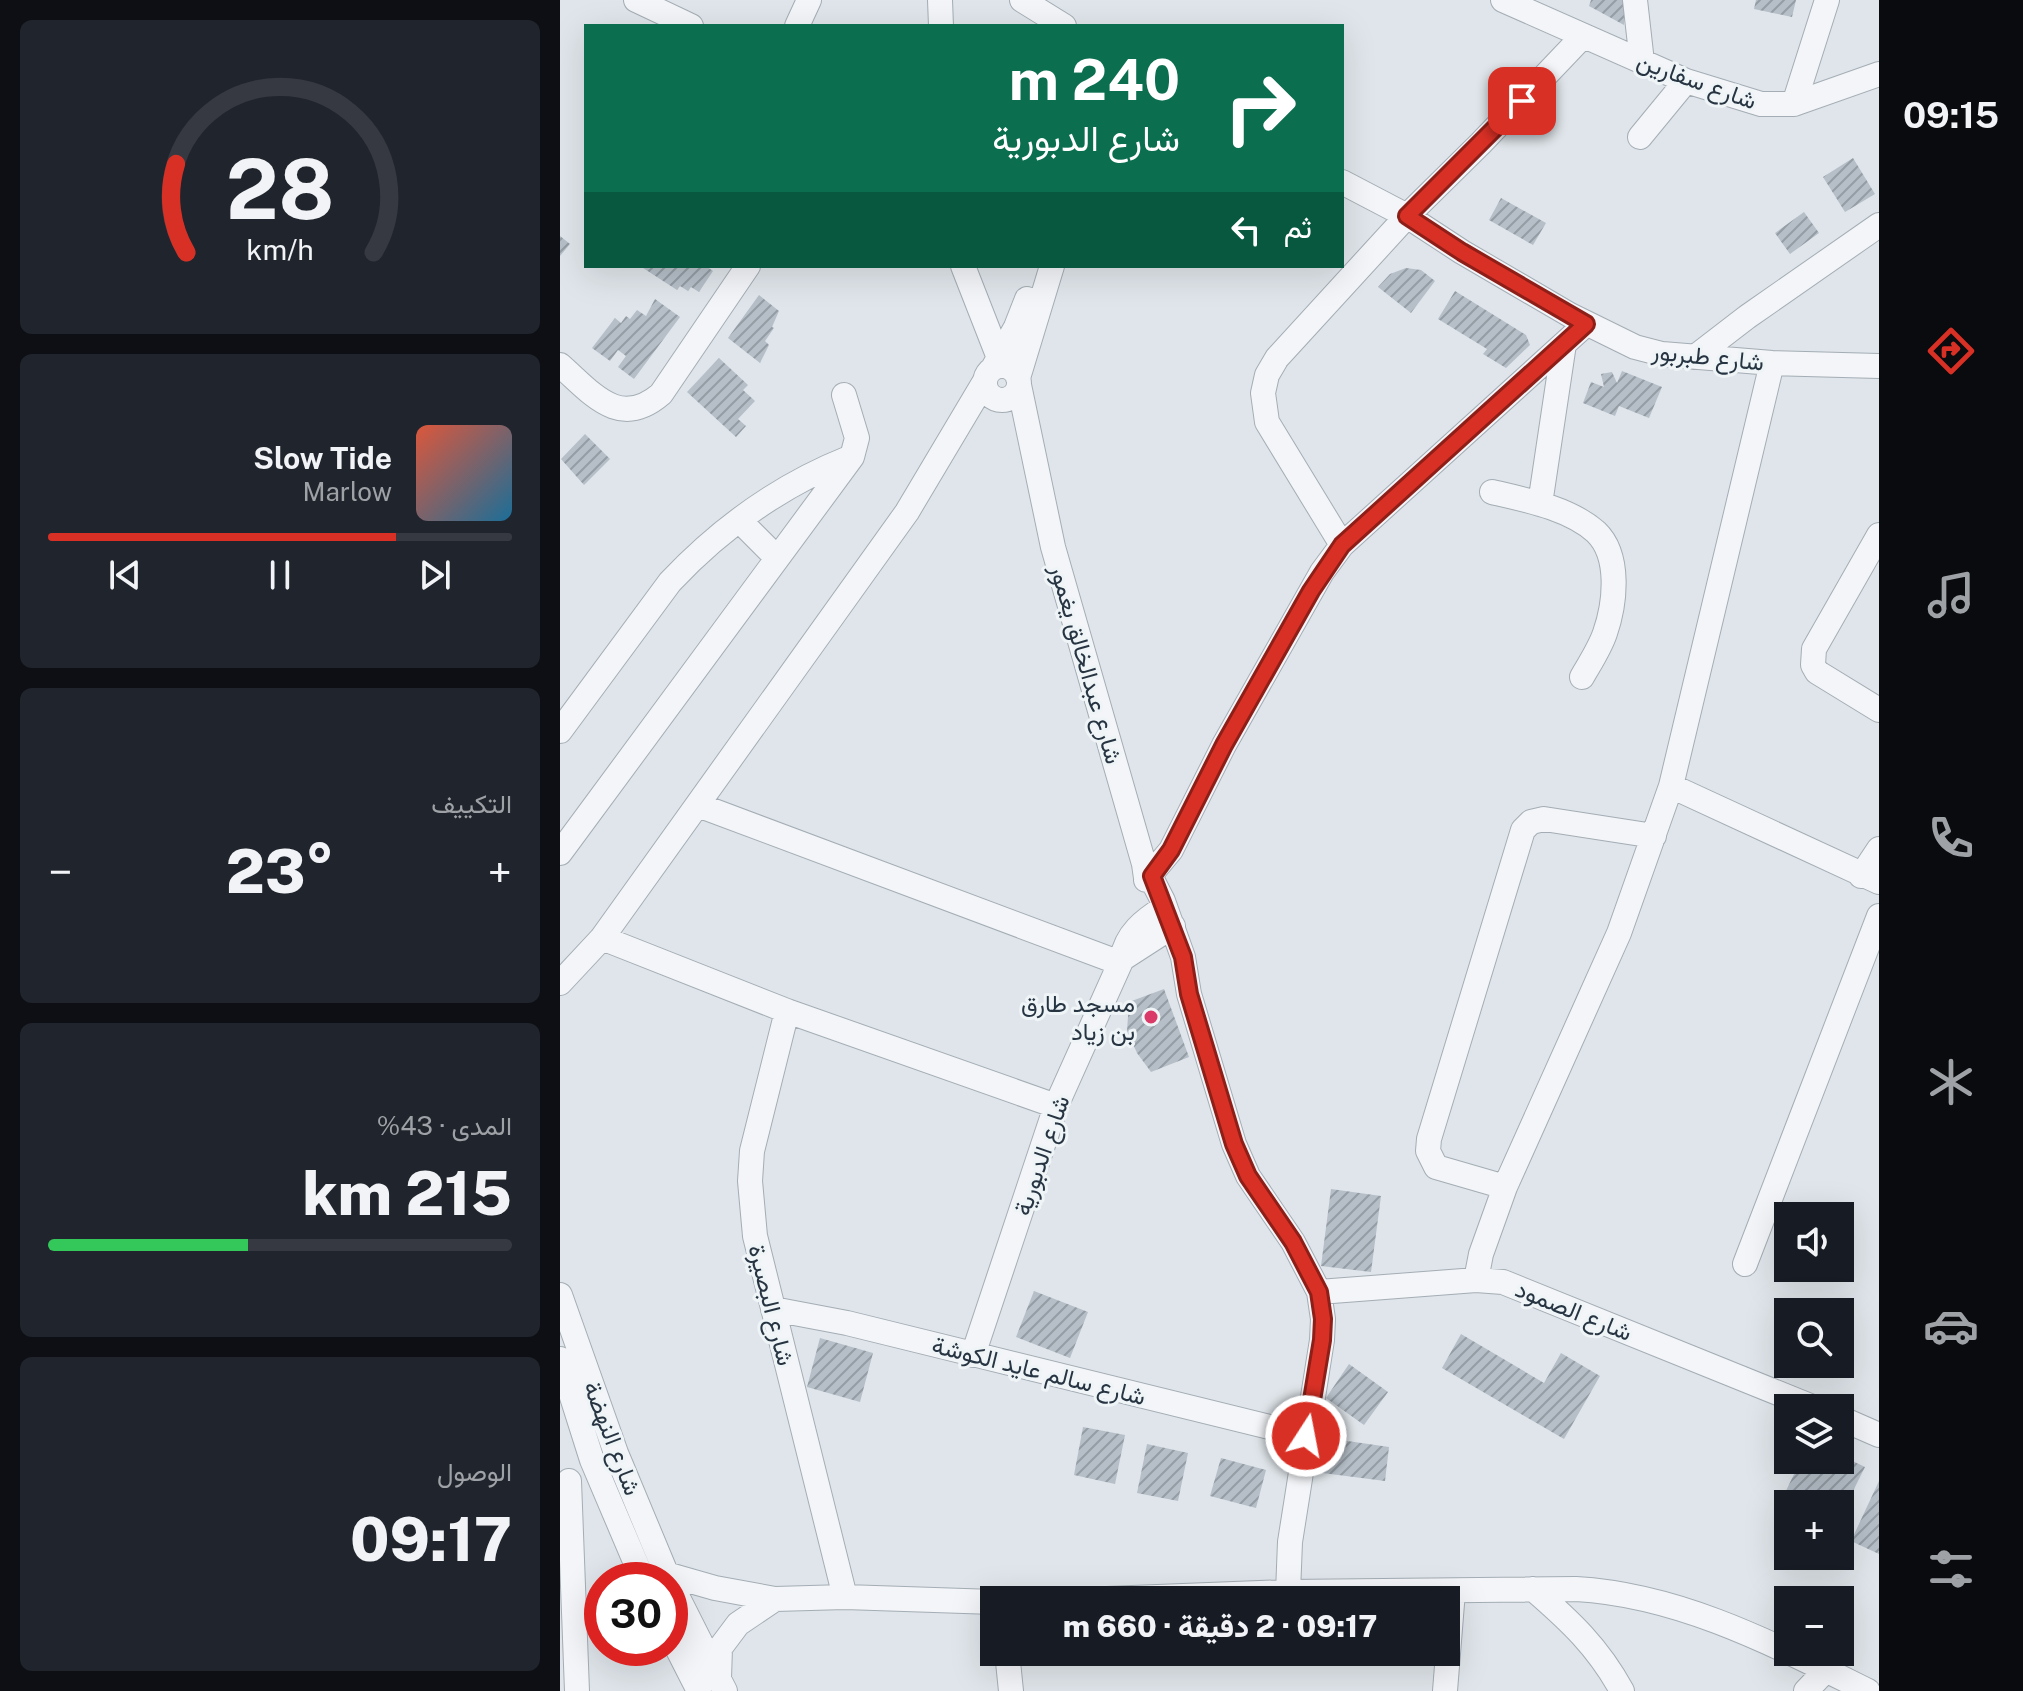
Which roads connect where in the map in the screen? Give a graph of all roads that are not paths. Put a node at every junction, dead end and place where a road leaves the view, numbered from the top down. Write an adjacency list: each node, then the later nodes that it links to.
1 (636, 0): 8 (street)
2 (809, 0): 9 (street)
3 (940, 0): 10 (street)
4 (1022, 0): 11 (street)
5 (1503, 0): 12 (street, شارع سفارين)
6 (1635, 0): 13 (street)
7 (1827, 0): 16 (street)
8 (687, 24)
9 (798, 24)
10 (941, 24)
11 (1061, 24)
12 (1583, 36): 13 (street, شارع سفارين); 19 (street)
13 (1642, 62): 15 (street, شارع سفارين)
14 (1879, 74): 16 (street)
15 (1686, 81): 16 (street, شارع سفارين); 17 (street)
16 (1794, 104)
17 (1640, 137)
18 (1344, 183): 19 (street, شارع طبربور)
19 (1407, 216): 25 (street, شارع طبربور); 40 (street)
20 (1879, 225): 27 (street)
21 (747, 268): 29 (street)
22 (964, 268): 31 (street, شارع عبدالخالق يغمور)
23 (1036, 268): 31 (street)
24 (1051, 268): 32 (street)
25 (1586, 324): 26 (street); 27 (street, شارع طبربور)
26 (1564, 344): 37 (street); 40 (street)
27 (1695, 357): 28 (street, شارع طبربور)
28 (1772, 363): 30 (street, شارع طبربور); 45 (street)
29 (560, 365)
30 (1879, 366)
31 (994, 381): 32 (street); 35 (street, شارع عبدالخالق يغمور); 46 (street)
32 (1018, 382): 35 (street, شارع عبدالخالق يغمور)
33 (844, 395): 34 (street)
34 (852, 457): 38 (street); 41 (street)
35 (1034, 463): 50 (street, شارع عبدالخالق يغمور)
36 (1492, 492): 37 (street)
37 (1540, 504): 42 (street)
38 (740, 521): 41 (street); 44 (street)
39 (1879, 535): 43 (street)
40 (1342, 545): 50 (street)
41 (777, 558): 49 (street)
42 (1582, 677)
43 (1879, 710)
44 (560, 731)
45 (1671, 786): 47 (street); 51 (street)
46 (698, 805): 54 (street); 55 (street)
47 (1654, 836): 59 (street); 59 (street)
48 (1879, 849): 51 (street)
49 (560, 853)
50 (1147, 873): 53 (street, شارع عبدالخالق يغمور)
51 (1870, 879)
52 (1879, 916): 60 (street)
53 (1163, 920): 55 (street, شارع الدبورية); 62 (street, شارع عبدالخالق يغمور)
54 (602, 938): 56 (street); 57 (street)
55 (1121, 961): 58 (street, شارع الدبورية)
56 (560, 983)
57 (787, 1011): 58 (street); 64 (street, شارع البصيرة)
58 (1056, 1106): 65 (street, شارع الدبورية)
59 (1505, 1187): 61 (street)
60 (1745, 1264)
61 (1476, 1280): 62 (street, شارع الصمود); 67 (street, شارع الصمود)
62 (1319, 1292): 70 (street, شارع عبدالخالق يغمور)
63 (560, 1295): 71 (street, شارع النهضة)
64 (773, 1309): 65 (street, شارع سالم عايد الكوشة); 80 (street, شارع البصيرة)
65 (973, 1355): 70 (street, شارع سالم عايد الكوشة)
66 (560, 1359): 72 (street, شارع النهضة)
67 (1781, 1394)
68 (1854, 1424): 69 (street)
69 (1879, 1435)
70 (1306, 1436): 77 (street, شارع عبدالخالق يغمور)
71 (616, 1453): 72 (street); 75 (street, شارع النهضة)
72 (592, 1460): 73 (street); 74 (street, شارع النهضة)
73 (564, 1487): 89 (street)
74 (652, 1562)
75 (656, 1562)
76 (688, 1583): 81 (street)
77 (1288, 1586)
78 (1533, 1589): 79 (street); 87 (street); 92 (street)
79 (1460, 1591)
80 (845, 1597): 81 (street); 82 (street)
81 (775, 1599): 88 (street)
82 (980, 1602)
83 (688, 1633): 88 (street, شارع النهضة)
84 (688, 1656): 88 (street)
85 (1008, 1666): 90 (street)
86 (1447, 1666): 91 (street)
87 (1826, 1670): 93 (street); 94 (street)
88 (714, 1687)
89 (577, 1691)
90 (1011, 1691)
91 (1445, 1691)
92 (1622, 1691)
93 (1806, 1691)
94 (1868, 1691)

